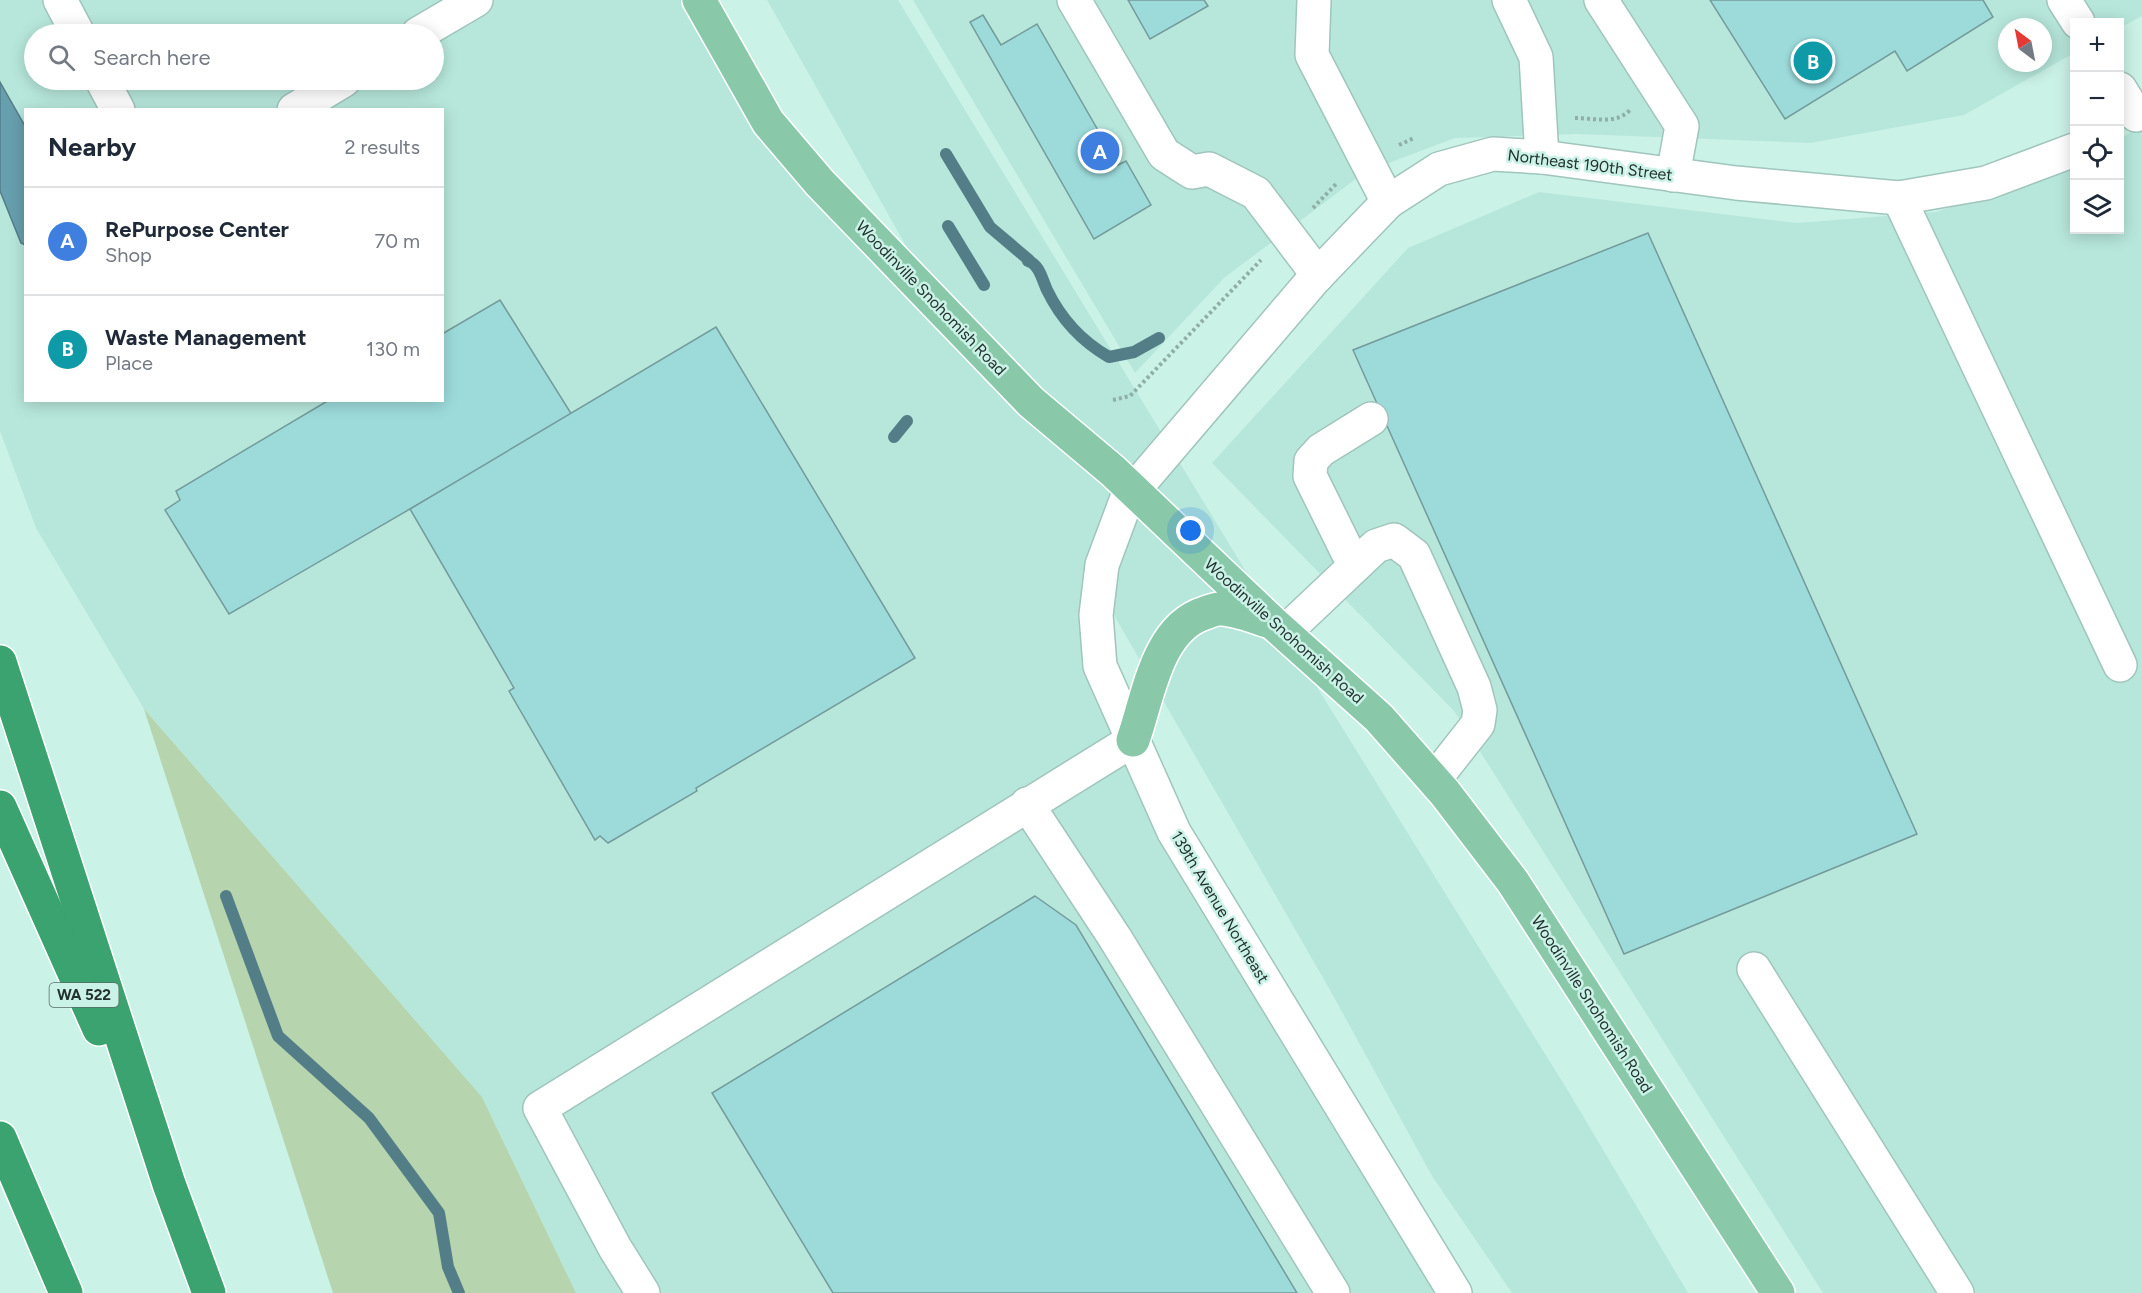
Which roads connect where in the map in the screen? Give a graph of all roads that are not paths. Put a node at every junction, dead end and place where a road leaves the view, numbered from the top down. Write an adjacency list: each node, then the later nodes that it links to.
1 (60, 0): 10 (street)
2 (476, 0): 11 (street)
3 (699, 0): 23 (main road, Woodinville Snohomish Road)
4 (1074, 0): 21 (street)
5 (1314, 0): 20 (street)
6 (1509, 0): 17 (street)
7 (1601, 0): 18 (street)
8 (2064, 0): 9 (street)
9 (2075, 18)
10 (73, 24)
11 (435, 24)
12 (107, 90): 14 (street)
13 (327, 90): 15 (street)
14 (117, 108)
15 (297, 108)
16 (2070, 152): 19 (street, Northeast 190th Street)
17 (1542, 157): 18 (street, Northeast 190th Street); 20 (street, Northeast 190th Street)
18 (1673, 175): 19 (street, Northeast 190th Street)
19 (1899, 198): 27 (street)
20 (1388, 202): 21 (street, Northeast 190th Street)
21 (1318, 275): 23 (street, Northeast 190th Street)
22 (1371, 419): 24 (street)
23 (1132, 491): 25 (main road, Woodinville Snohomish Road); 28 (street, 139th Avenue Northeast)
24 (1354, 566): 25 (street); 29 (street)
25 (1279, 628): 28 (main road); 29 (main road, Woodinville Snohomish Road)
26 (0, 662): 34 (highway)
27 (2120, 665)
28 (1133, 740): 30 (street); 39 (street, 139th Avenue Northeast)
29 (1434, 780): 40 (main road, Woodinville Snohomish Road)
30 (1027, 804): 37 (street); 38 (street)
31 (0, 807): 34 (highway, WA 522)
32 (1754, 969): 41 (street)
33 (0, 1138): 35 (highway)
34 (169, 1184): 36 (highway, WA 522)
35 (66, 1293)
36 (209, 1293)
37 (643, 1293)
38 (1333, 1293)
39 (1455, 1293)
40 (1778, 1293)
41 (1957, 1293)

